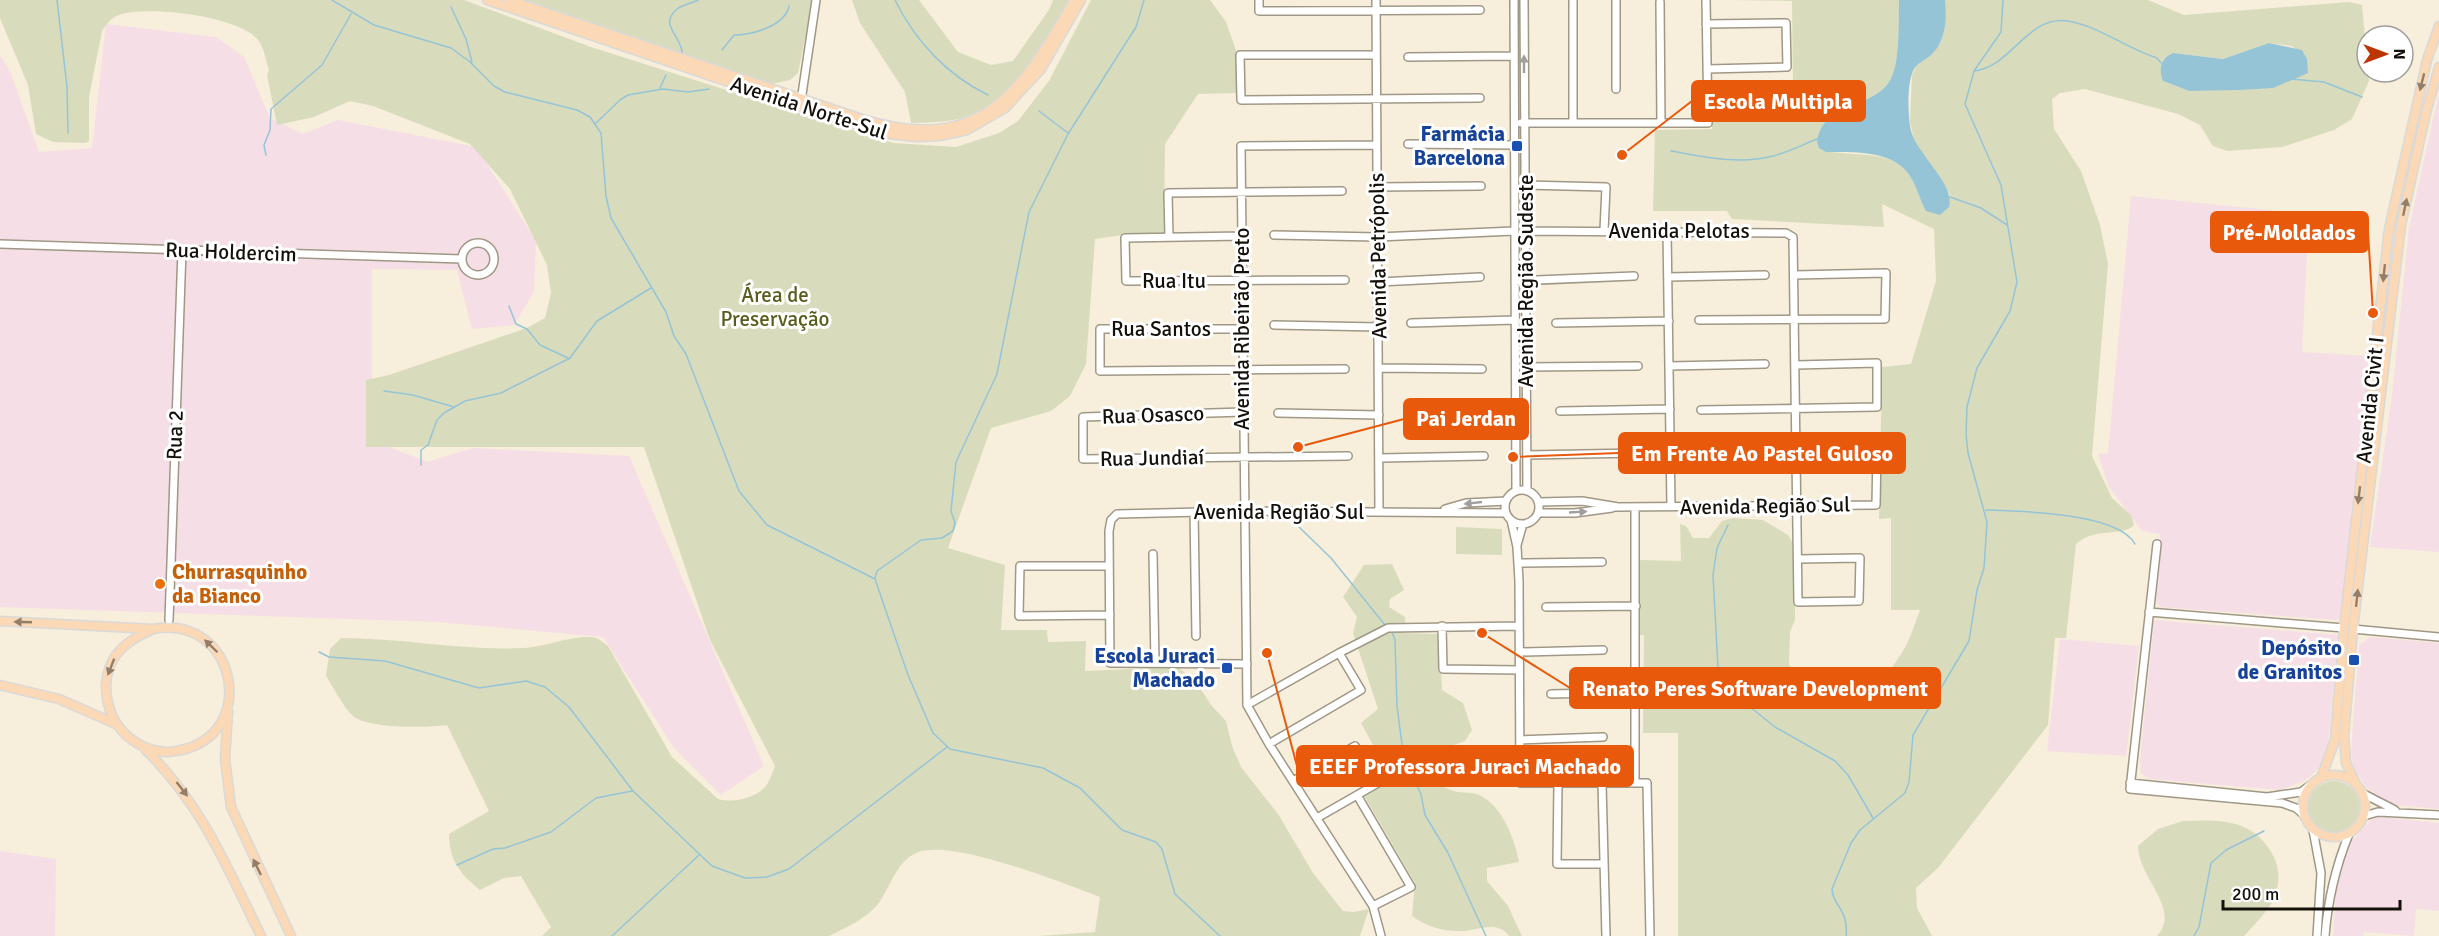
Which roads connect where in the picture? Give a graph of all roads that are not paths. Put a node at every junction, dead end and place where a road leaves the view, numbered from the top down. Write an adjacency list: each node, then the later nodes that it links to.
1 (487, 0): 28 (main road, Avenida Norte-Sul)
2 (509, 0): 25 (main road, Avenida Norte-Sul)
3 (816, 0): 23 (street)
4 (1074, 0): 28 (main road, Avenida Norte-Sul)
5 (1081, 0): 28 (main road, Avenida Norte-Sul)
6 (1259, 0): 14 (street)
7 (1376, 0): 14 (street, Avenida Petrópolis)
8 (1514, 0): 19 (street, Avenida Região Sudeste)
9 (1524, 0): 30 (street, Avenida Região Sudeste, one-way to 9)
10 (1616, 0): 24 (street)
11 (1706, 0): 16 (street)
12 (1572, 1): 31 (street)
13 (1660, 2): 32 (street)
14 (1376, 10): 15 (street); 18 (street, Avenida Petrópolis)
15 (1480, 10)
16 (1706, 24): 22 (street); 22 (street)
17 (2439, 26): 131 (main road, Avenida Civit I, one-way to 131)
18 (1376, 55): 27 (street, Avenida Petrópolis); 27 (street)
19 (1514, 56): 20 (street); 29 (street, Avenida Região Sudeste)
20 (1408, 57)
21 (2439, 68): 131 (main road, Avenida Civit I, one-way to 21)
22 (1707, 69): 32 (street)
23 (804, 80): 25 (street); 28 (street)
24 (1616, 89)
25 (792, 96): 28 (main road, Avenida Norte-Sul)
26 (1480, 98): 27 (street)
27 (1376, 99): 34 (street, Avenida Petrópolis)
28 (800, 103)
29 (1515, 112): 30 (street); 35 (street, Avenida Região Sudeste)
30 (1524, 123): 31 (street); 37 (street, Avenida Região Sudeste)
31 (1573, 123): 32 (street)
32 (1661, 123)
33 (1408, 144): 35 (street)
34 (1376, 146): 40 (street, Avenida Petrópolis); 41 (street, Avenida Ribeirão Preto)
35 (1515, 146): 36 (street, Avenida Região Sudeste)
36 (1515, 156): 37 (street); 44 (street, Avenida Região Sudeste)
37 (1525, 165): 38 (street, Avenida Região Sudeste)
38 (1525, 185): 45 (street, Avenida Região Sudeste); 46 (street)
39 (1481, 186): 40 (street)
40 (1378, 187): 50 (street, Avenida Petrópolis)
41 (1242, 191): 42 (street); 48 (street, Avenida Ribeirão Preto); 49 (street)
42 (1342, 191)
43 (1667, 230): 46 (street, Avenida Pelotas); 55 (street, Avenida Pelotas); 58 (street)
44 (1514, 231): 50 (street); 60 (street, Avenida Região Sudeste)
45 (1525, 231): 46 (street, Avenida Pelotas); 61 (street, Avenida Região Sudeste)
46 (1604, 231)
47 (1274, 235): 50 (street)
48 (1242, 236): 49 (street); 62 (street, Avenida Ribeirão Preto)
49 (1169, 237): 62 (street, Rua Itu)
50 (1378, 237): 63 (street, Avenida Petrópolis)
51 (0, 244): 52 (street, Rua Holdercim)
52 (182, 250): 53 (street, Rua Holdercim); 127 (street, Rua 2)
53 (462, 259): 53 (street)
54 (1765, 275): 58 (street)
55 (1794, 275): 64 (street, Avenida Pelotas); 64 (street)
56 (1634, 276): 61 (street)
57 (1480, 277): 63 (street)
58 (1668, 277): 67 (street)
59 (1345, 280): 62 (street)
60 (1515, 280): 61 (street); 65 (street, Avenida Região Sudeste)
61 (1526, 280): 77 (street, Avenida Região Sudeste)
62 (1242, 281): 72 (street, Avenida Ribeirão Preto)
63 (1379, 282): 71 (street, Avenida Petrópolis)
64 (1795, 319): 66 (street); 74 (street, Avenida Pelotas)
65 (1515, 320): 68 (street); 83 (street, Avenida Região Sudeste)
66 (1699, 320)
67 (1669, 321): 69 (street); 76 (street)
68 (1411, 322)
69 (1556, 323)
70 (1274, 325): 71 (street)
71 (1378, 327): 78 (street, Avenida Petrópolis)
72 (1242, 329): 79 (street, Avenida Ribeirão Preto); 79 (street, Rua Santos)
73 (1765, 364): 76 (street)
74 (1796, 365): 85 (street, Avenida Pelotas); 85 (street)
75 (1638, 366): 77 (street)
76 (1669, 366): 82 (street)
77 (1526, 367): 96 (street, Avenida Região Sudeste)
78 (1378, 368): 81 (street); 90 (street, Avenida Petrópolis)
79 (1243, 369): 80 (street); 87 (street, Avenida Ribeirão Preto)
80 (1345, 369)
81 (1482, 369)
82 (1670, 408): 86 (street); 95 (street)
83 (1516, 410): 88 (street); 101 (street, Avenida Região Sudeste)
84 (1701, 410): 85 (street)
85 (1796, 410): 94 (street, Avenida Pelotas)
86 (1560, 411)
87 (1243, 412): 91 (street, Rua Osasco); 99 (street, Avenida Ribeirão Preto)
88 (1410, 412)
89 (1278, 413): 90 (street)
90 (1380, 414): 100 (street, Avenida Petrópolis)
91 (1083, 437): 99 (street, Rua Jundiaí)
92 (1638, 453): 96 (street)
93 (1766, 453): 95 (street)
94 (1797, 453): 105 (street, Avenida Pelotas); 105 (street, Avenida Região Sul)
95 (1670, 454): 108 (street)
96 (1527, 455): 102 (street, Avenida Região Sudeste)
97 (1348, 456): 99 (street)
98 (1484, 456): 100 (street)
99 (1243, 457): 109 (street, Avenida Ribeirão Preto)
100 (1380, 458): 112 (street, Avenida Petrópolis)
101 (1516, 491): 102 (street); 103 (street)
102 (1527, 491): 104 (street)
103 (1506, 501): 110 (street, Avenida Região Sul, one-way to 110); 114 (street)
104 (1539, 502): 106 (street, Avenida Região Sul); 113 (street)
105 (1798, 506): 108 (street, Avenida Região Sul); 119 (street, Avenida Pelotas)
106 (1618, 507): 107 (street, Avenida Região Sul); 113 (street, Avenida Região Sul, one-way to 106)
107 (1635, 507): 108 (street, Avenida Região Sul); 123 (street)
108 (1671, 507)
109 (1244, 511): 111 (street, Avenida Região Sul); 112 (street, Avenida Região Sul); 139 (street, Avenida Ribeirão Preto)
110 (1440, 511): 112 (street, Avenida Região Sul); 114 (street, Avenida Região Sul)
111 (1194, 512): 122 (street, Avenida Região Sul); 133 (street)
112 (1379, 512)
113 (1539, 513): 115 (street)
114 (1509, 517): 115 (street); 117 (street)
115 (1523, 525): 117 (street)
116 (2157, 544): 125 (street)
117 (1517, 547): 121 (street)
118 (1153, 555): 138 (street)
119 (1798, 559): 119 (street, Avenida Pelotas)
120 (1602, 562): 121 (street)
121 (1519, 563): 130 (street)
122 (1109, 566): 126 (street); 126 (street)
123 (1636, 606): 124 (street); 142 (street)
124 (1546, 607)
125 (2149, 612): 131 (street); 158 (street)
126 (1110, 615): 138 (street)
127 (169, 620)
128 (0, 621): 132 (main road, one-way to 128)
129 (1442, 626): 130 (street); 137 (street); 140 (street)
130 (1519, 626): 136 (street)
131 (2349, 628): 134 (street); 151 (main road, Avenida Civit I); 157 (main road, Avenida Civit I)
132 (153, 629): 144 (main road, one-way to 132); 146 (main road, one-way to 146)
133 (1196, 636)
134 (2439, 637)
135 (1603, 650): 136 (street)
136 (1519, 652): 140 (street)
137 (1339, 653): 145 (street); 149 (street)
138 (1155, 663): 139 (street)
139 (1247, 664): 145 (street)
140 (1519, 670): 148 (street)
141 (0, 685): 146 (main road)
142 (1636, 692): 143 (street); 154 (street)
143 (1551, 694)
144 (229, 698): 150 (main road); 171 (main road, one-way to 144)
145 (1247, 705): 149 (street)
146 (116, 724): 150 (main road)
147 (1603, 737): 148 (street)
148 (1520, 740): 153 (street)
149 (1269, 744): 152 (street)
150 (142, 746): 170 (main road, one-way to 170)
151 (2321, 778): 156 (main road); 157 (main road)
152 (1293, 781): 160 (street); 165 (street)
153 (1558, 783): 155 (street); 168 (street)
154 (1635, 783): 155 (street); 174 (street)
155 (1602, 784): 168 (street)
156 (2312, 784): 158 (street); 162 (main road)
157 (2356, 784): 159 (main road)
158 (2130, 786): 162 (street)
159 (2362, 794): 161 (street); 164 (main road)
160 (1357, 795): 165 (street); 169 (street)
161 (2400, 812): 163 (street); 164 (street)
162 (2303, 814): 166 (main road)
163 (2439, 815)
164 (2364, 816): 167 (main road)
165 (1317, 818): 169 (street)
166 (2313, 830): 167 (main road); 175 (street)
167 (2349, 834): 176 (street)
168 (1603, 864): 173 (street)
169 (1373, 906): 172 (street)
170 (261, 936)
171 (291, 936)
172 (1382, 936)
173 (1606, 936)
174 (1650, 936)
175 (2317, 936)
176 (2325, 936)

